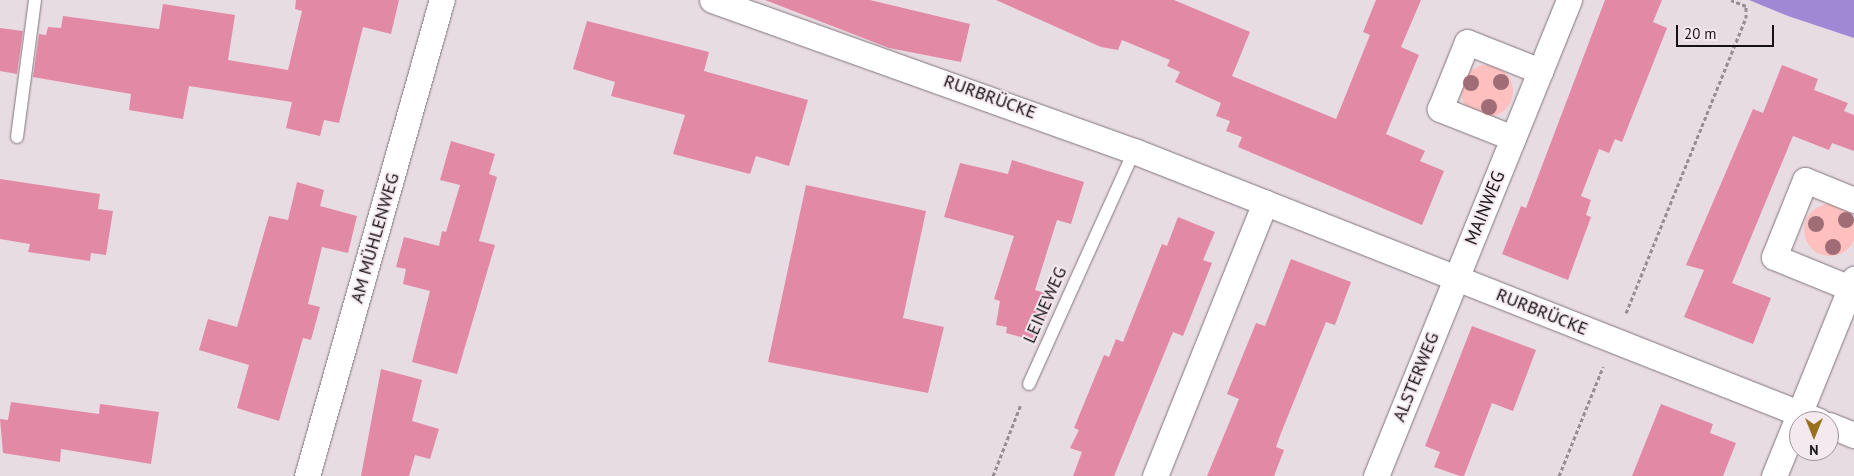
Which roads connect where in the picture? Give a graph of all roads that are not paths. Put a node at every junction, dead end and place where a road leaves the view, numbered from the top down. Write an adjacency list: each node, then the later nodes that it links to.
1 (36, 0): 6 (lane)
2 (442, 0): 19 (street, AM MÜHLENWEG)
3 (712, 0): 8 (street, RURBRÜCKE)
4 (1569, 0): 5 (street, MAINWEG)
5 (1540, 71): 7 (street, MAINWEG); 7 (street)
6 (17, 137)
7 (1513, 138): 11 (street, MAINWEG)
8 (1134, 151): 10 (street, RURBRÜCKE); 13 (lane, LEINEWEG)
9 (1854, 200): 12 (street)
10 (1265, 202): 11 (street, RURBRÜCKE); 20 (street)
11 (1456, 278): 14 (street, RURBRÜCKE); 21 (street, ALSTERWEG)
12 (1852, 283): 15 (street)
13 (1029, 384)
14 (1795, 411)
15 (1812, 411)
16 (1839, 429): 17 (street)
17 (1854, 435)
18 (1789, 451): 22 (street)
19 (307, 476)
20 (1156, 476)
21 (1376, 476)
22 (1774, 476)

